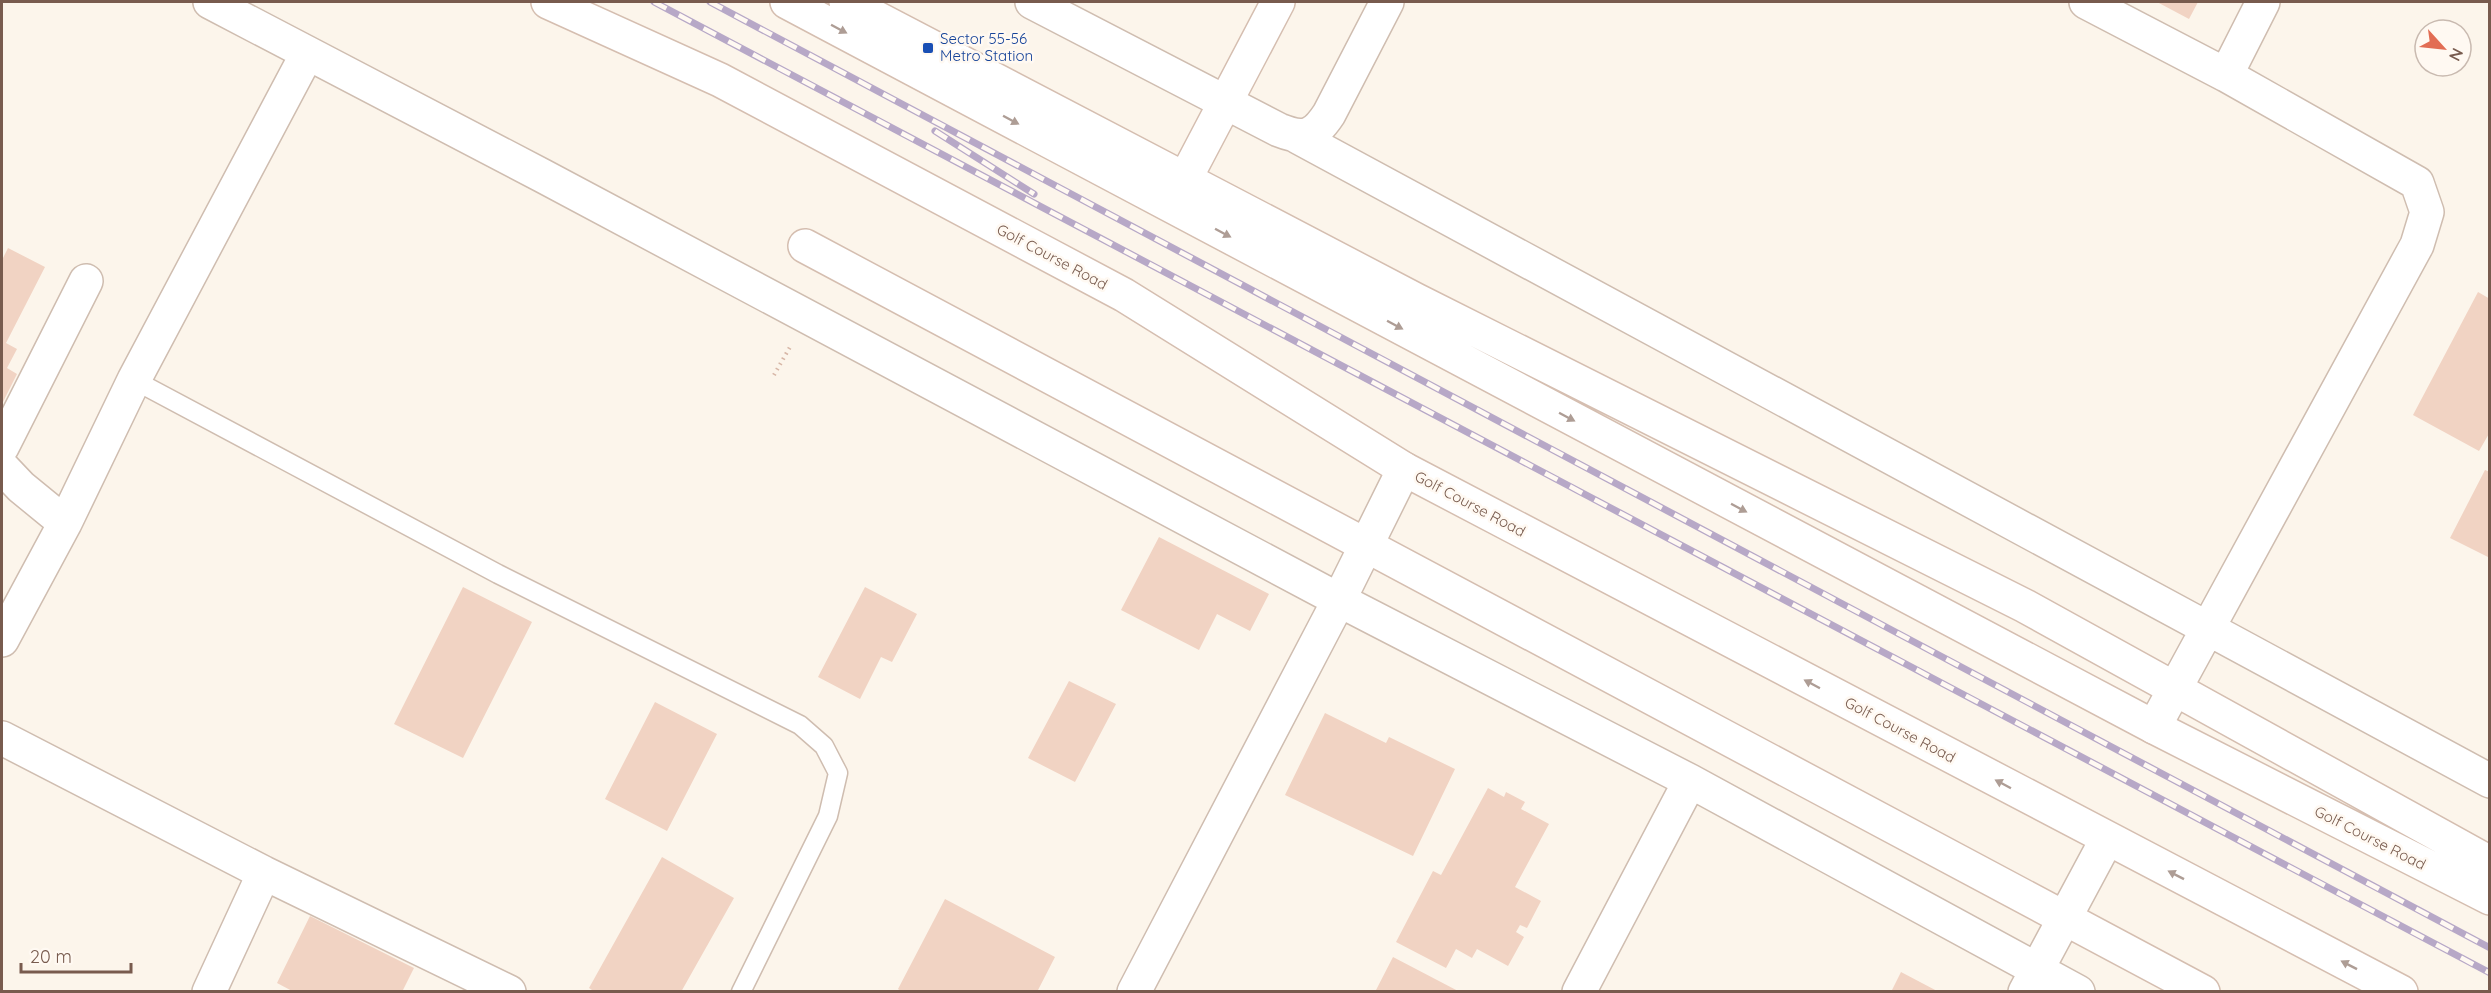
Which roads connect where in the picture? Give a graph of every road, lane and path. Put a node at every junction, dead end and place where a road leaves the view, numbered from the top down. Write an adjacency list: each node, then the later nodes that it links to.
1 (210, 2): 10 (street)
2 (548, 2): 20 (street, Golf Course Road)
3 (787, 2): 14 (street, Golf Course Road, one-way to 14)
4 (846, 2): 14 (street)
5 (1032, 2): 12 (street)
6 (1278, 2): 12 (street)
7 (1387, 2): 13 (street)
8 (2086, 2): 11 (street)
9 (2263, 2): 11 (street)
10 (307, 54): 17 (street); 23 (street)
11 (2226, 75): 24 (street)
12 (1226, 102): 13 (street); 14 (street)
13 (1298, 137): 24 (street)
14 (1178, 192): 26 (street); 27 (street, Golf Course Road, one-way to 27)
15 (805, 246): 22 (street)
16 (86, 281): 18 (street)
17 (134, 380): 21 (street); 39 (lane)
18 (2, 447)
19 (2, 467): 21 (street)
20 (1404, 469): 22 (street); 31 (street, Golf Course Road, one-way to 20)
21 (65, 523): 25 (street)
22 (1366, 544): 23 (street); 35 (street)
23 (1339, 600): 29 (street); 40 (street)
24 (2208, 627): 26 (street); 30 (street)
25 (2, 640)
26 (2175, 688): 27 (street); 32 (street)
27 (2154, 727): 34 (street, Golf Course Road)
28 (2, 738): 33 (street)
29 (1690, 781): 36 (street); 41 (street)
30 (2490, 781)
31 (2107, 839): 35 (street); 44 (street, Golf Course Road, one-way to 31)
32 (2490, 863)
33 (264, 873): 37 (street); 38 (street)
34 (2490, 898)
35 (2065, 917): 36 (street); 43 (street)
36 (2031, 980): 42 (street)
37 (209, 992)
38 (509, 992)
39 (741, 992)
40 (1134, 992)
41 (1579, 992)
42 (2078, 992)
43 (2204, 992)
44 (2401, 992)

